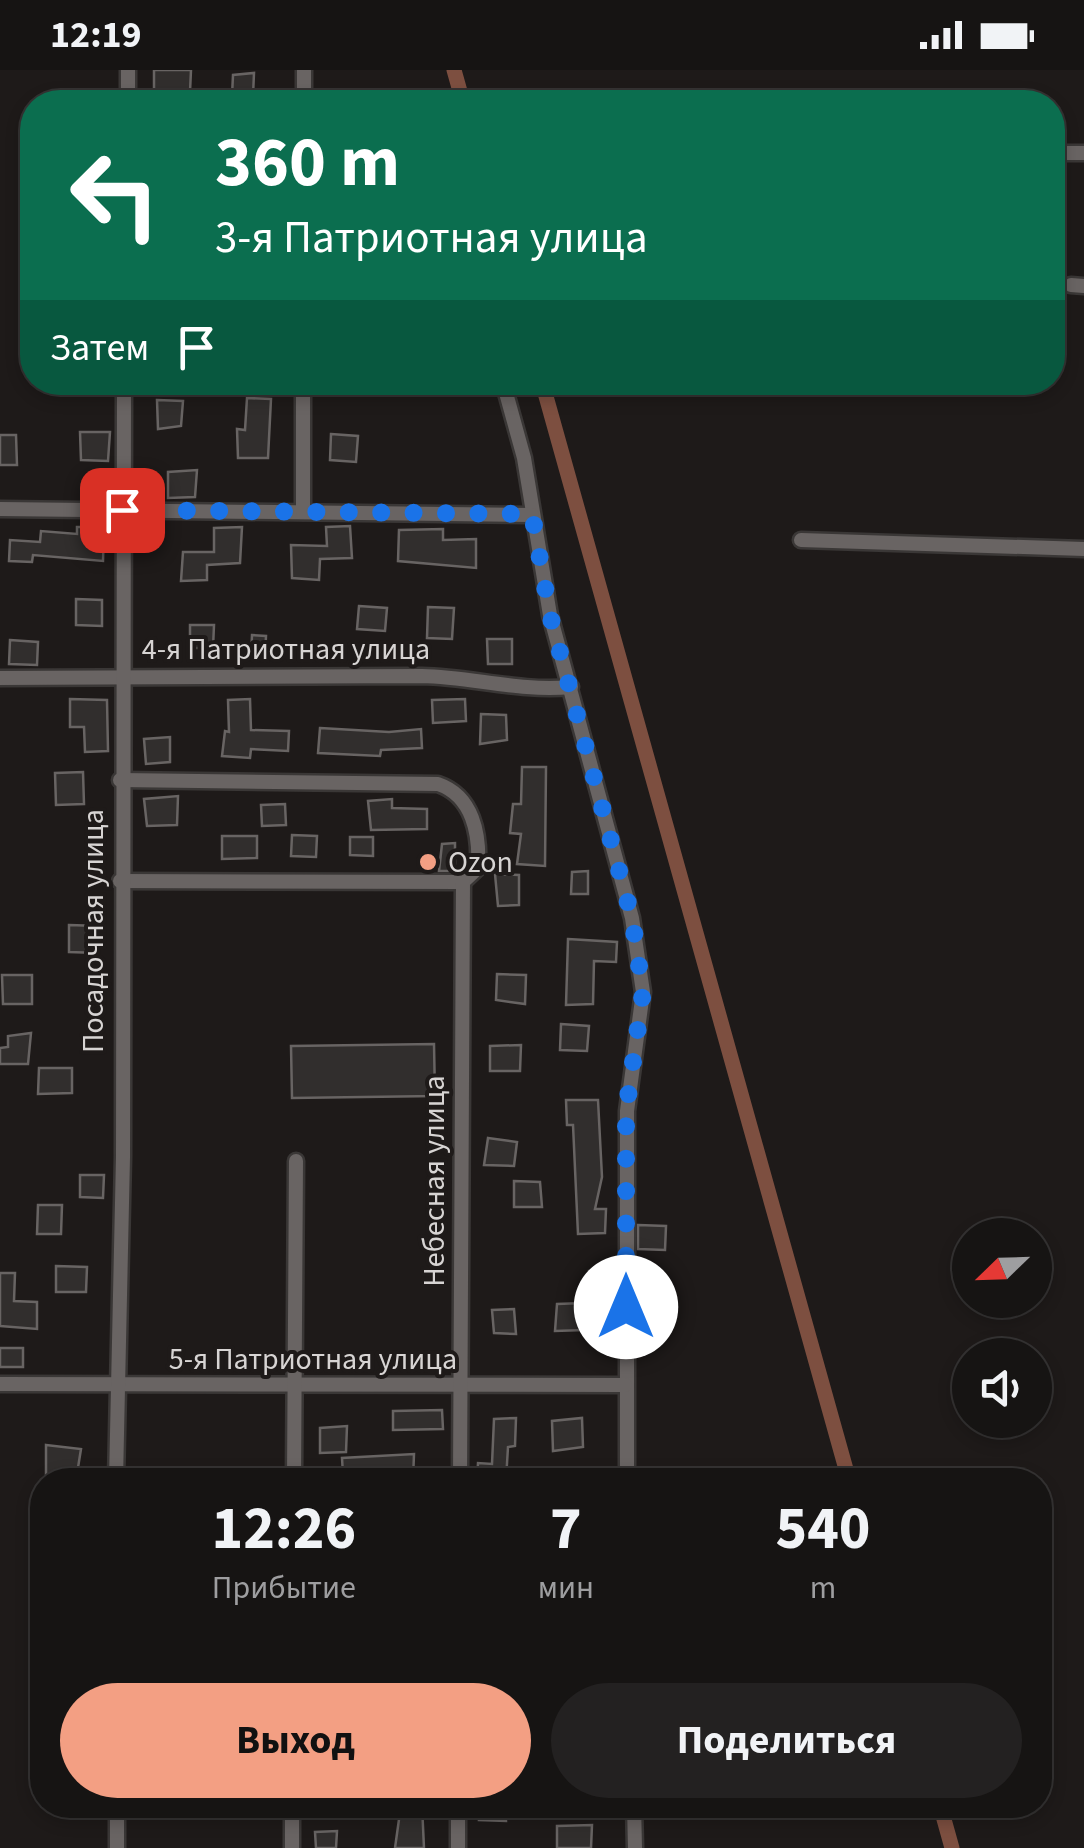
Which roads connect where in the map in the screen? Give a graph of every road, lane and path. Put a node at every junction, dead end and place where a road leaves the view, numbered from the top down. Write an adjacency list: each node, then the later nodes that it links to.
1 (124, 395): 5 (street, Посадочная улица)
2 (303, 395): 6 (street)
3 (507, 395): 7 (street)
4 (0, 508): 5 (street)
5 (122, 510): 6 (street); 10 (street, Посадочная улица)
6 (303, 512): 7 (street)
7 (532, 514): 12 (street)
8 (801, 540): 9 (street)
9 (1084, 549)
10 (121, 677): 11 (street, 4-я Патриотная улица); 12 (street, 4-я Патриотная улица); 13 (street, Посадочная улица)
11 (0, 678)
12 (571, 687): 18 (street)
13 (120, 780): 14 (street, Посадочная улица); 15 (street, Небесная улица)
14 (120, 881): 15 (street); 19 (street, Посадочная улица)
15 (463, 882): 20 (street, Небесная улица)
16 (296, 1162): 21 (street)
17 (0, 1384): 19 (street, 5-я Патриотная улица)
18 (626, 1385): 20 (street, 5-я Патриотная улица); 25 (street)
19 (116, 1386): 21 (street, 5-я Патриотная улица); 22 (street, Посадочная улица)
20 (460, 1387): 21 (street, 5-я Патриотная улица); 24 (street, Небесная улица)
21 (294, 1388): 23 (street)
22 (116, 1468)
23 (294, 1468)
24 (460, 1468)
25 (627, 1468)
26 (117, 1818): 30 (street)
27 (292, 1818): 31 (street)
28 (458, 1818): 32 (street)
29 (634, 1818): 33 (street)
30 (117, 1848)
31 (292, 1848)
32 (458, 1848)
33 (635, 1848)

